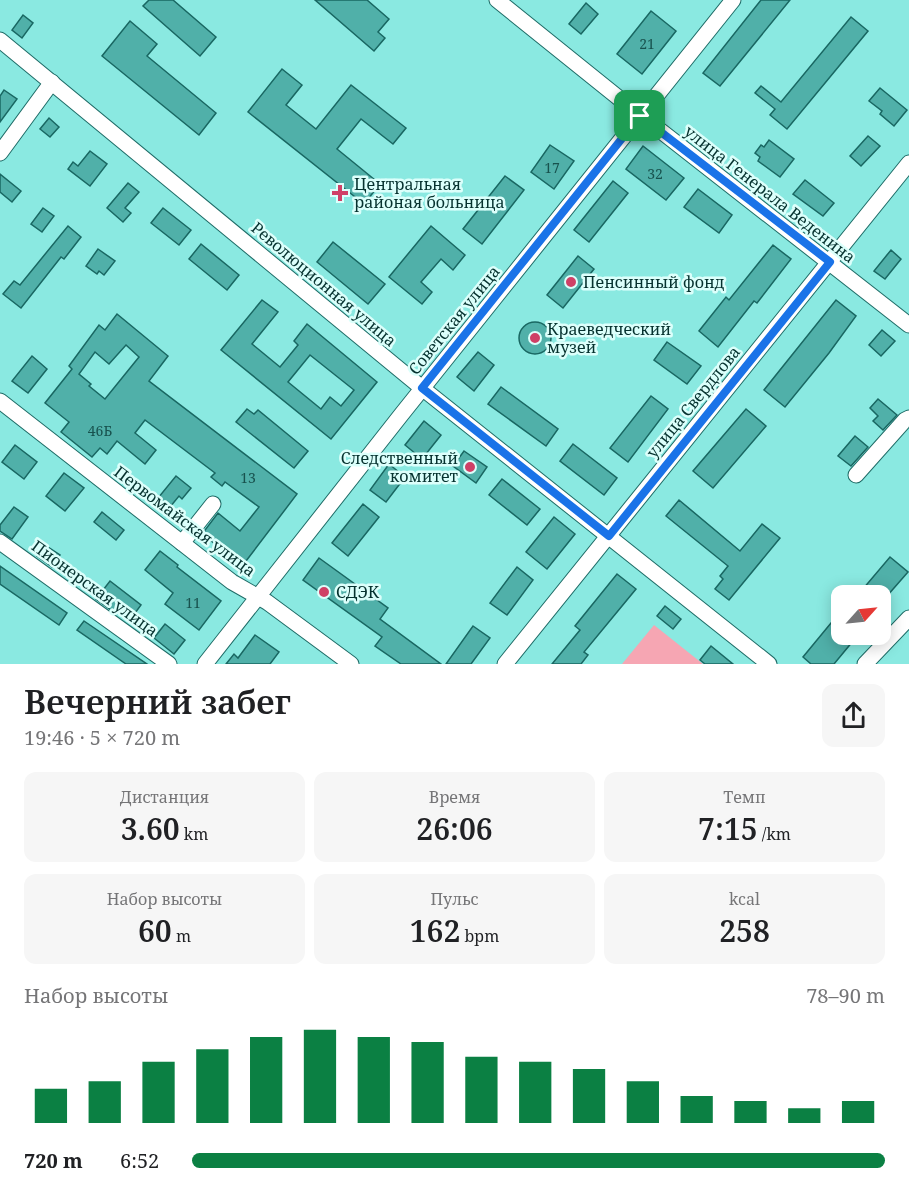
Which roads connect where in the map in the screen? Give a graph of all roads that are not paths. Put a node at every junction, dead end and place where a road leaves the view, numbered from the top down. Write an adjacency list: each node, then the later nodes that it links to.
1 (497, 0): 5 (street, улица Генерала Веденина)
2 (733, 0): 5 (street, Советская улица)
3 (0, 40): 4 (street, Революционная улица)
4 (52, 82): 6 (street); 10 (street, Революционная улица)
5 (640, 116): 8 (street, улица Генерала Веденина); 10 (street, Советская улица)
6 (0, 153)
7 (909, 163): 8 (street, улица Свердлова)
8 (830, 262): 9 (street, улица Генерала Веденина); 15 (street, улица Свердлова)
9 (909, 326)
10 (422, 388): 15 (street, Революционная улица); 18 (street, Советская улица)
11 (0, 401): 17 (street, Первомайская улица)
12 (909, 418): 13 (street)
13 (856, 475)
14 (213, 504): 17 (street)
15 (609, 536): 23 (street, улица Свердлова); 24 (street, Революционная улица)
16 (0, 542): 20 (street, Пионерская улица)
17 (182, 543): 18 (street, Первомайская улица)
18 (258, 597): 21 (street, Советская улица); 22 (street, Первомайская улица)
19 (909, 618): 25 (street)
20 (169, 664)
21 (205, 664)
22 (351, 664)
23 (505, 664)
24 (769, 664)
25 (864, 664)

